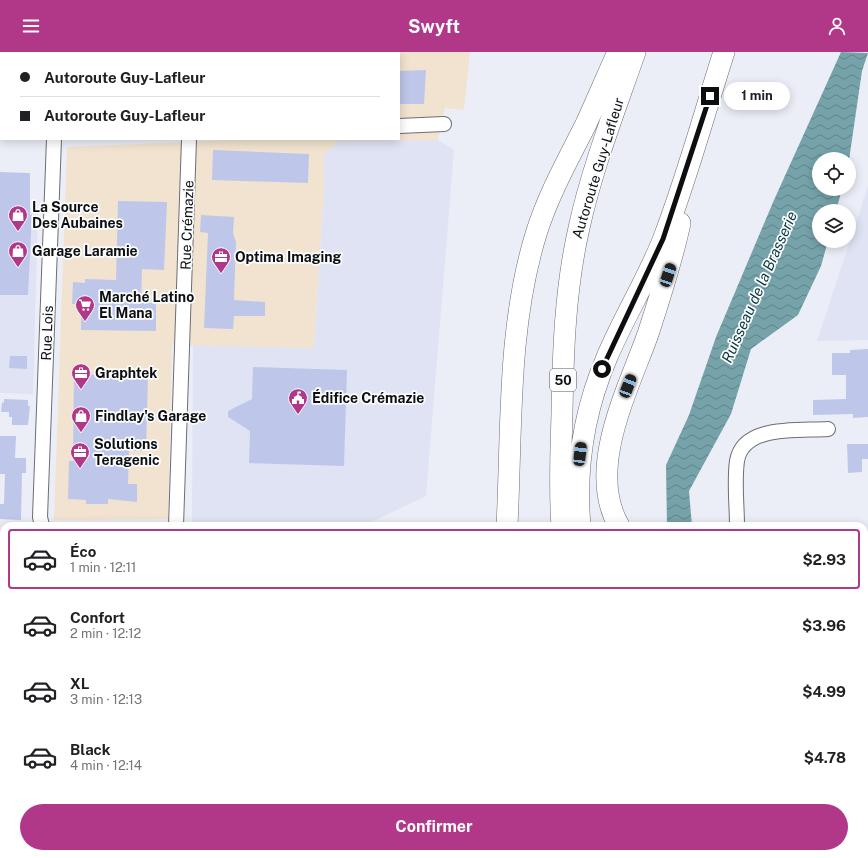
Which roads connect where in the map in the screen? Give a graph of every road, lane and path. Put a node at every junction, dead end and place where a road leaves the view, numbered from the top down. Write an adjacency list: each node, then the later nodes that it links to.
1 (618, 52): 12 (highway)
2 (635, 52): 13 (highway, Autoroute Guy-Lafleur / 50)
3 (724, 52): 4 (highway, 50)
4 (703, 119): 14 (highway, 50); 15 (highway)
5 (444, 124): 6 (street)
6 (400, 126)
7 (54, 140): 10 (street, Rue Lois)
8 (190, 140): 11 (street, Rue Crémazie)
9 (828, 429): 16 (street)
10 (42, 522)
11 (176, 522)
12 (507, 522)
13 (562, 522)
14 (580, 522)
15 (617, 522)
16 (737, 522)

